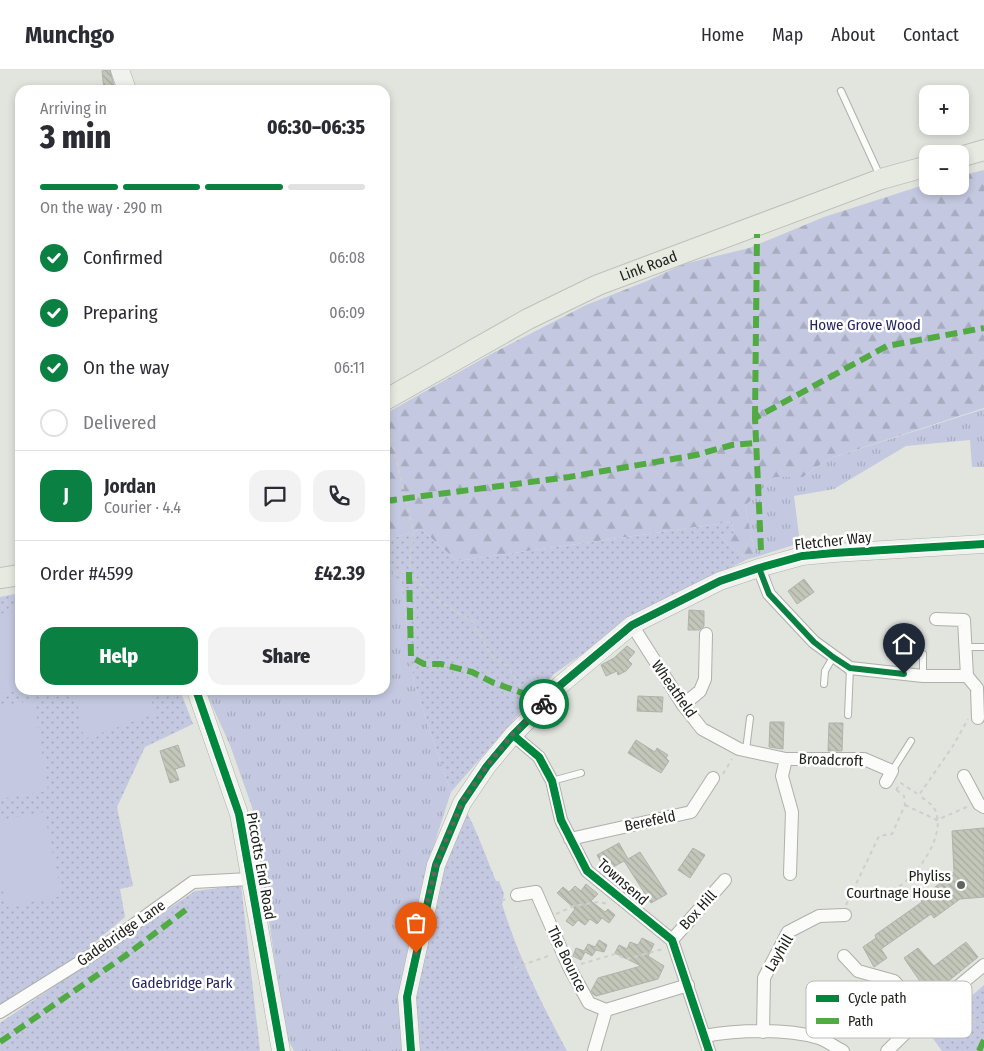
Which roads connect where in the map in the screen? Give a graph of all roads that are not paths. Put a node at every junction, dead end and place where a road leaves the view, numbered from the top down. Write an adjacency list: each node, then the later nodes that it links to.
1 (120, 70): 2 (street)
2 (125, 85)
3 (841, 91): 7 (lane)
4 (984, 150): 5 (main road)
5 (969, 154)
6 (919, 168): 7 (main road, Link Road)
7 (881, 179): 8 (main road, Link Road)
8 (390, 398)
9 (984, 544): 10 (street, Fletcher Way)
10 (759, 568): 14 (street, Fletcher Way); 19 (street)
11 (15, 576): 12 (main road)
12 (0, 578)
13 (936, 619): 16 (street)
14 (632, 626): 25 (street, Wheatfield); 29 (street, Fletcher Way)
15 (706, 634): 25 (street)
16 (965, 647): 17 (lane); 22 (street)
17 (984, 648)
18 (900, 654): 21 (lane)
19 (833, 657): 20 (street); 23 (lane)
20 (850, 668): 21 (street); 26 (lane)
21 (923, 676): 22 (street)
22 (967, 676): 28 (street)
23 (824, 684)
24 (198, 695): 41 (street, Piccotts End Road)
25 (682, 706): 31 (street, Wheatfield)
26 (848, 716)
27 (750, 718): 31 (lane)
28 (978, 718)
29 (512, 735): 37 (street, Townsend); 59 (street, Fletcher Way)
30 (911, 741): 34 (lane)
31 (742, 749): 32 (street, Wheatfield)
32 (786, 759): 34 (street, Broadcroft); 40 (street)
33 (581, 773): 37 (lane)
34 (889, 776)
35 (964, 776): 38 (street)
36 (713, 778): 39 (street, Berefeld)
37 (552, 781): 39 (street, Townsend)
38 (981, 805)
39 (570, 838): 45 (street, Townsend)
40 (790, 874)
41 (249, 879): 52 (street, Gadebridge Lane); 58 (street, Piccotts End Road)
42 (725, 880): 45 (street, Box Hill)
43 (517, 895): 51 (street, The Bounce)
44 (845, 915): 53 (street, Layhill)
45 (673, 943): 50 (street)
46 (844, 956): 48 (street)
47 (984, 965): 49 (street)
48 (894, 981)
49 (965, 981)
50 (688, 986): 51 (street); 54 (street)
51 (606, 1010): 60 (street)
52 (0, 1012)
53 (763, 1032): 54 (street); 55 (street)
54 (704, 1036): 61 (street)
55 (806, 1037)
56 (819, 1038): 62 (street)
57 (900, 1038): 63 (street)
58 (281, 1051)
59 (411, 1051)
60 (594, 1051)
61 (709, 1051)
62 (843, 1051)
63 (887, 1051)

